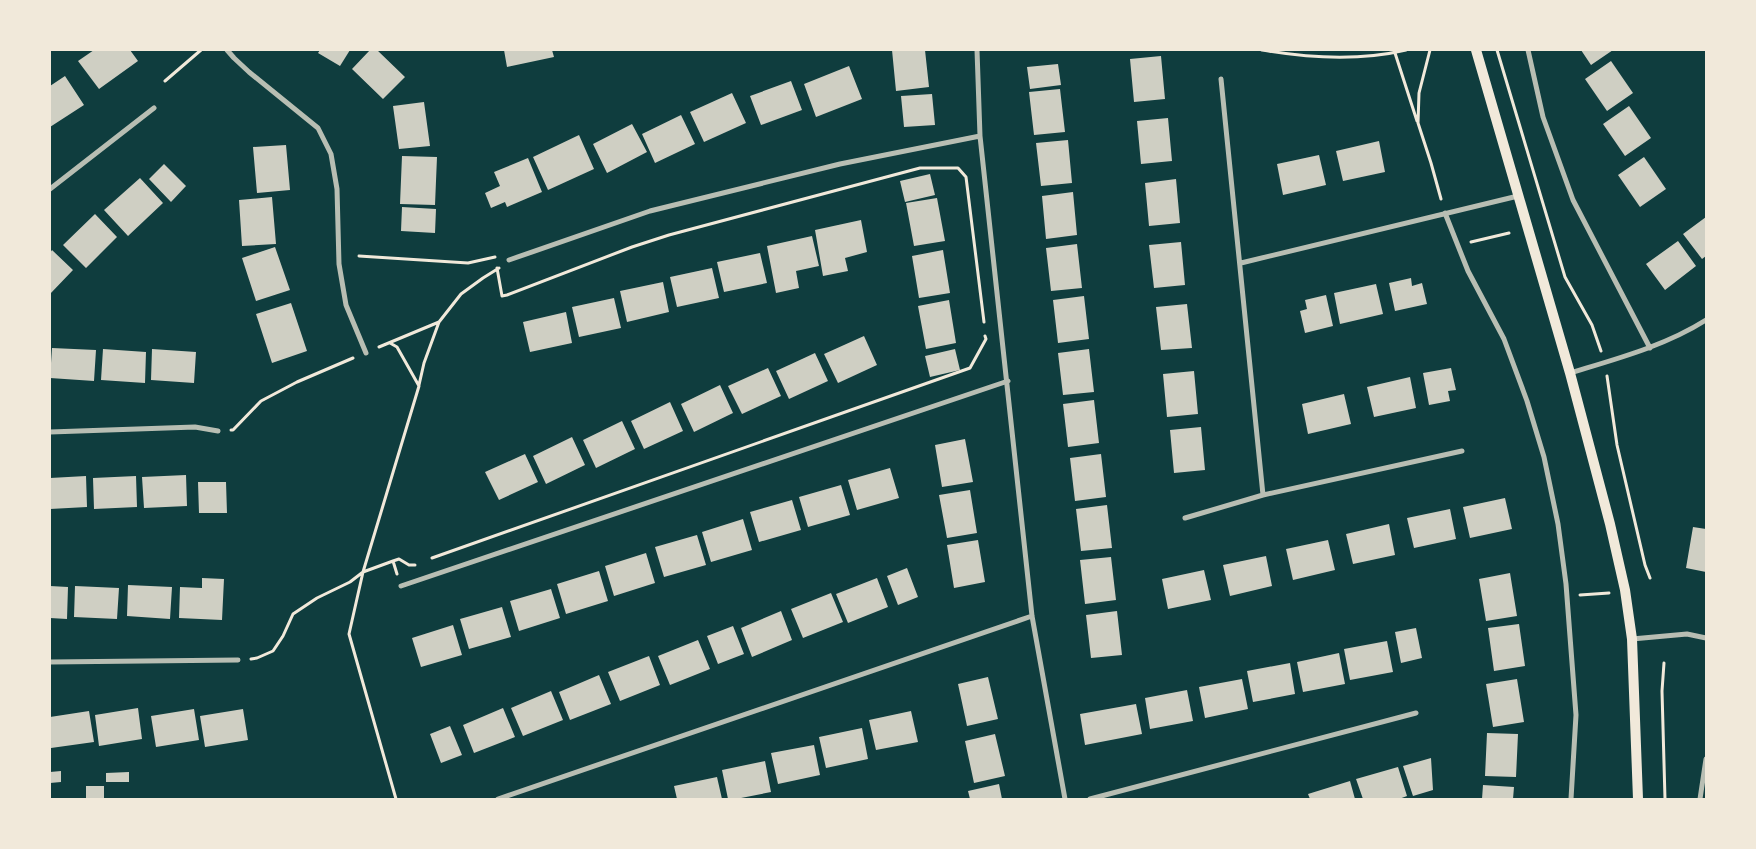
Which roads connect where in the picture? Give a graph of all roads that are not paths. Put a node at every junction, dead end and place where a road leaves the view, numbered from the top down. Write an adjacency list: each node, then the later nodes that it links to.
1 (227, 50): 15 (street)
2 (977, 50): 7 (street)
3 (1476, 50): 9 (main road)
4 (1528, 50): 14 (street)
5 (1221, 79): 12 (street)
6 (154, 108): 8 (street)
7 (980, 136): 11 (street); 17 (street)
8 (50, 189)
9 (1518, 196): 10 (street); 16 (main road)
10 (1445, 214): 12 (street); 34 (street)
11 (509, 260)
12 (1241, 263): 21 (street)
13 (1706, 320): 14 (street)
14 (1650, 348): 16 (street)
15 (366, 353)
16 (1570, 373): 26 (main road)
17 (1008, 381): 23 (street); 24 (street)
18 (218, 431): 19 (street)
19 (50, 432)
20 (1462, 451): 21 (street)
21 (1263, 496): 22 (street)
22 (1185, 518)
23 (401, 586)
24 (1032, 616): 31 (street); 32 (street)
25 (1706, 638): 26 (street)
26 (1632, 639): 35 (main road)
27 (238, 660): 28 (street)
28 (50, 662)
29 (1416, 713): 33 (street)
30 (1706, 759): 36 (street)
31 (498, 799)
32 (1065, 799)
33 (1090, 799)
34 (1571, 799)
35 (1638, 799)
36 (1700, 799)

